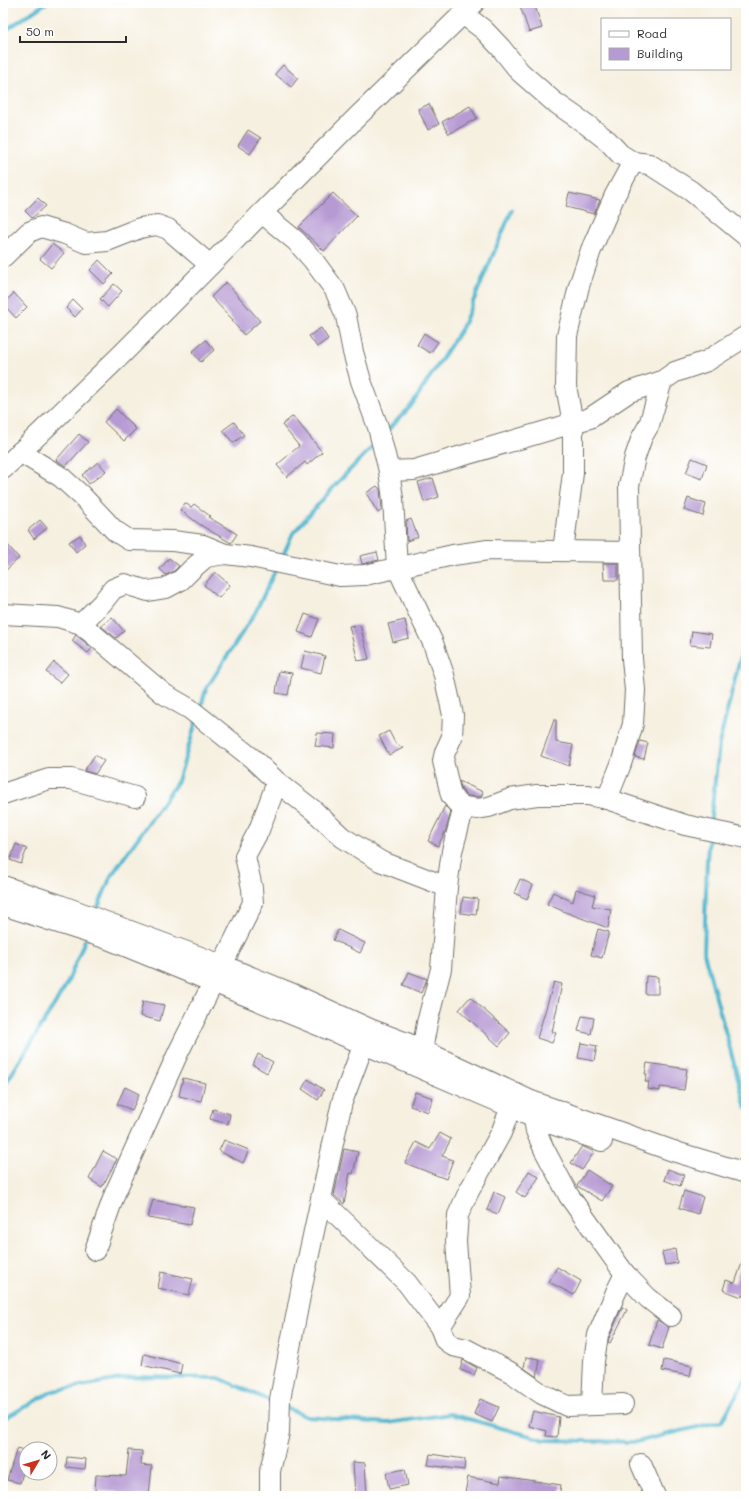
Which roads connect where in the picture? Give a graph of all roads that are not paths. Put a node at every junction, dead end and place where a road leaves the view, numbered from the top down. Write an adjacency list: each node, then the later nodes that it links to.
1 (468, 8): 2 (street); 3 (street)
2 (633, 162): 4 (street); 9 (street)
3 (262, 214): 6 (street); 12 (street)
4 (746, 236)
5 (3, 257): 6 (street)
6 (210, 265): 10 (street)
7 (746, 336): 8 (street)
8 (662, 381): 9 (street); 14 (street)
9 (573, 423): 12 (street); 13 (street)
10 (20, 452): 11 (street); 15 (street)
11 (3, 469)
12 (389, 471): 16 (street)
13 (563, 551): 14 (street); 16 (street)
14 (630, 552): 22 (street)
15 (225, 554): 16 (street); 18 (street)
16 (397, 567): 23 (street)
17 (3, 614): 18 (street)
18 (81, 624): 19 (street)
19 (277, 782): 26 (street); 28 (street)
20 (3, 794): 21 (street)
21 (135, 798)
22 (607, 799): 23 (street); 24 (street)
23 (464, 807): 26 (street)
24 (746, 838)
25 (3, 886): 28 (street)
26 (447, 887): 31 (street)
27 (3, 905): 29 (street)
28 (222, 965): 29 (street); 30 (street)
29 (213, 983): 30 (street); 36 (street)
30 (367, 1037): 31 (street); 32 (street); 35 (street)
31 (422, 1051): 32 (street)
32 (523, 1105): 33 (street); 34 (street); 37 (street); 39 (street)
33 (746, 1173)
34 (746, 1186)
35 (321, 1199): 39 (street); 43 (street)
36 (95, 1250)
37 (625, 1274): 38 (street); 41 (street)
38 (671, 1316)
39 (440, 1327): 41 (street)
40 (624, 1404): 41 (street)
41 (592, 1405)
42 (641, 1464): 44 (street)
43 (270, 1496)
44 (655, 1496)

